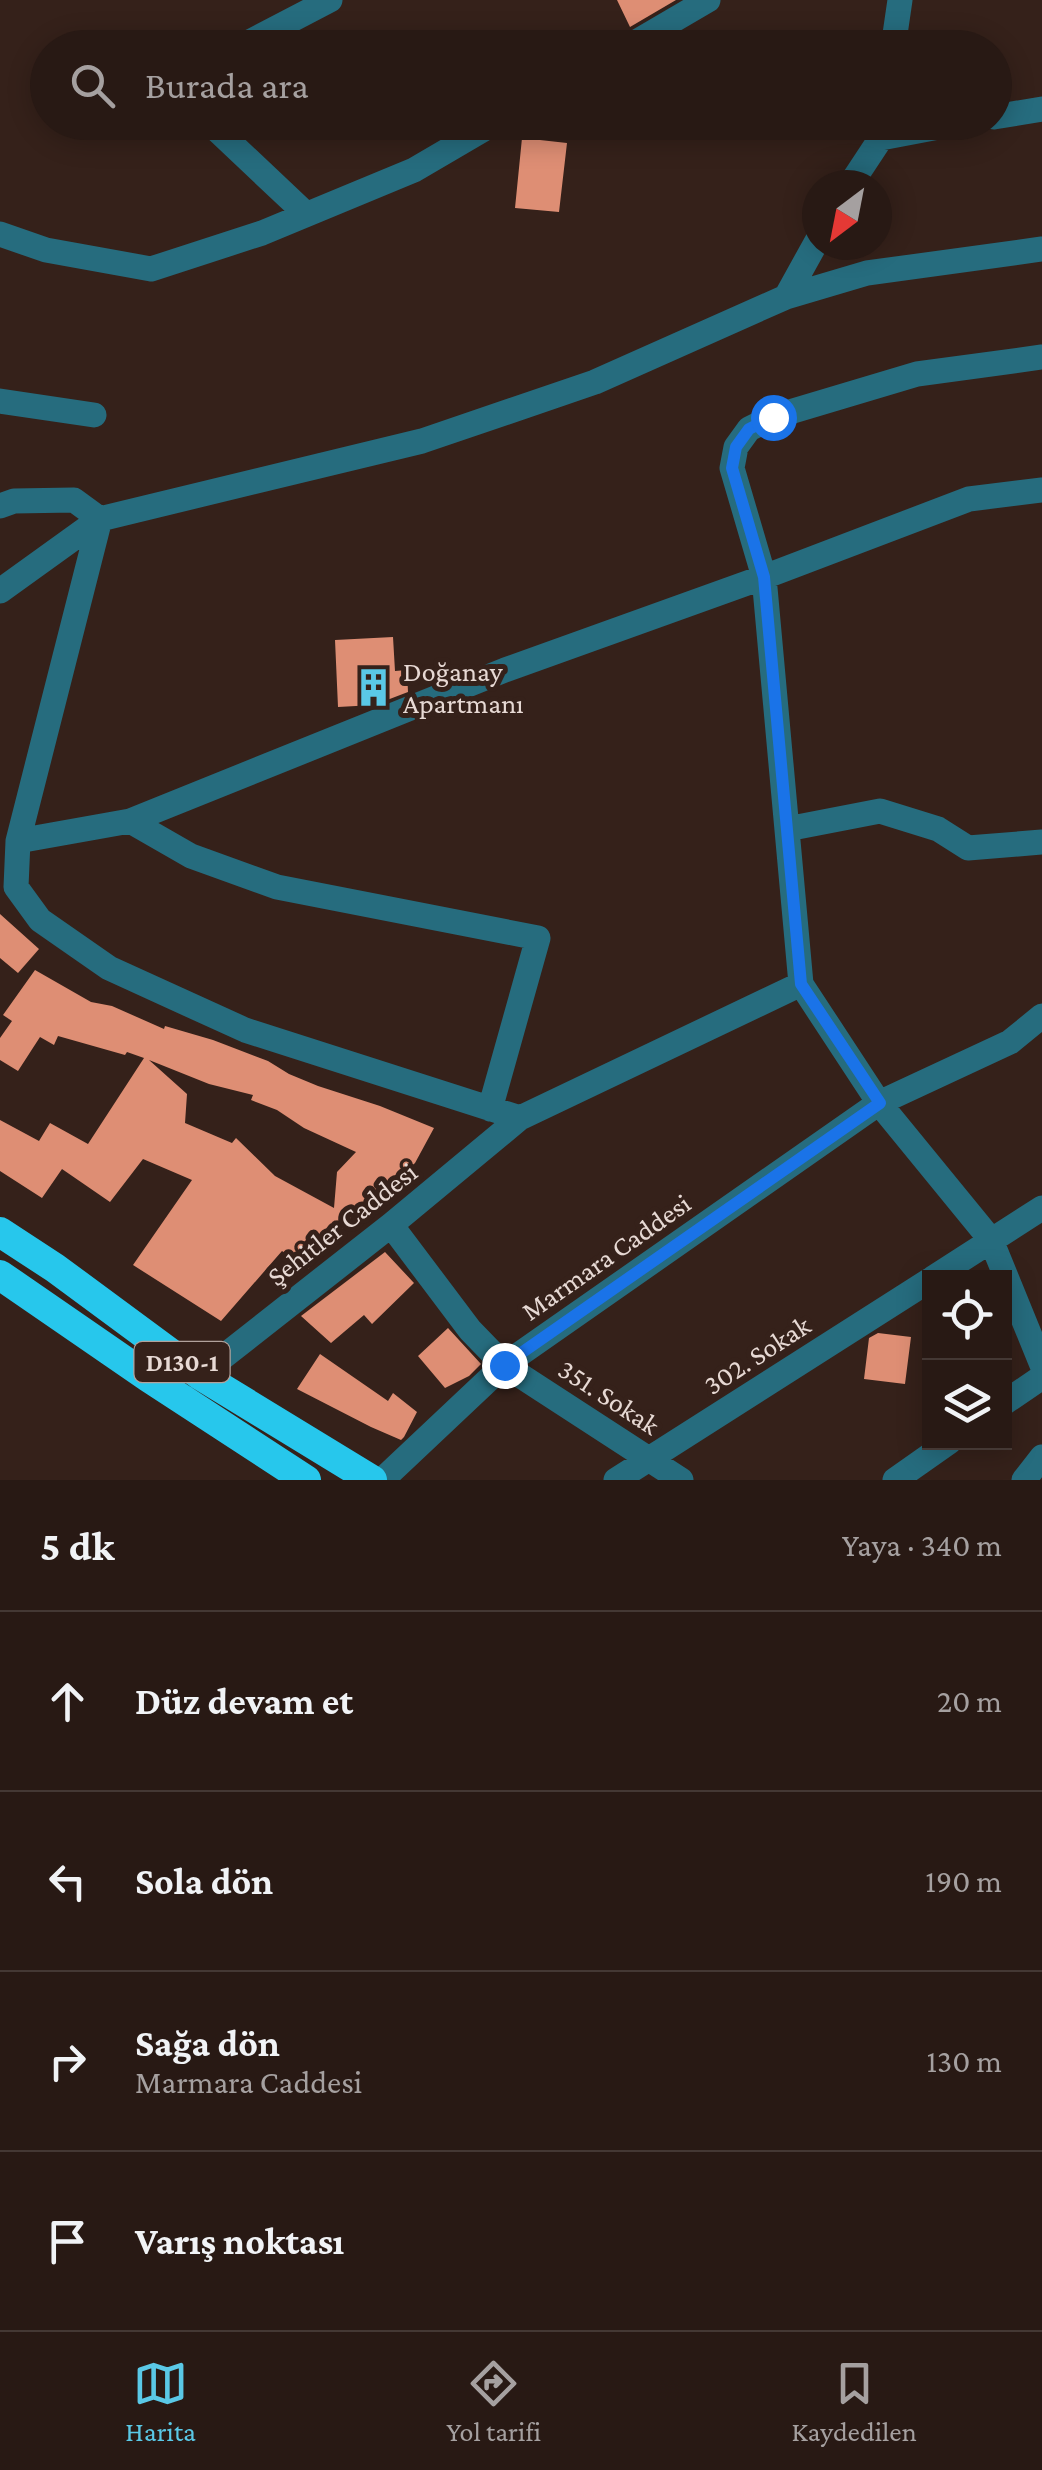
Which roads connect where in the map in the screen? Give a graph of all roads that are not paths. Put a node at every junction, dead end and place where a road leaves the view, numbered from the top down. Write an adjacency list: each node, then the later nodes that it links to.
1 (330, 0): 4 (street)
2 (708, 0): 5 (street)
3 (900, 0): 6 (street)
4 (272, 30)
5 (657, 30)
6 (896, 30)
7 (1042, 109): 8 (street)
8 (1012, 114)
9 (228, 140): 13 (street)
10 (465, 140): 13 (street)
11 (876, 140): 12 (street)
12 (859, 170)
13 (306, 214): 14 (street)
14 (0, 234)
15 (1042, 249): 17 (street)
16 (806, 260): 17 (street)
17 (786, 297): 23 (street)
18 (1042, 357): 24 (street)
19 (0, 401): 20 (street)
20 (94, 415)
21 (1042, 490): 24 (street)
22 (0, 506): 23 (street)
23 (100, 519): 25 (street); 28 (street)
24 (764, 577): 26 (street); 27 (street)
25 (0, 591)
26 (130, 821): 28 (street); 33 (street)
27 (787, 829): 29 (street); 30 (street)
28 (18, 840): 33 (street)
29 (1042, 842)
30 (801, 984): 32 (street); 34 (street, Şehitler Caddesi)
31 (1042, 1016): 32 (street, Marmara Caddesi)
32 (880, 1103): 38 (street); 42 (street, Marmara Caddesi)
33 (490, 1109): 34 (street)
34 (520, 1118): 36 (street, Şehitler Caddesi)
35 (1042, 1208): 38 (street, 302. Sokak)
36 (391, 1226): 42 (street, 351. Sokak); 44 (street, Şehitler Caddesi)
37 (0, 1232): 44 (highway, D130-1)
38 (991, 1240): 39 (street, 302. Sokak); 43 (street)
39 (946, 1270)
40 (0, 1275): 51 (highway, D130-1)
41 (922, 1285): 49 (street, 302. Sokak)
42 (504, 1365): 49 (street, 351. Sokak); 50 (street, Marmara Caddesi)
43 (1042, 1365)
44 (200, 1375): 50 (highway, D130-1)
45 (1042, 1377): 46 (street)
46 (1012, 1398)
47 (938, 1450): 54 (street)
48 (1042, 1457): 55 (street)
49 (650, 1459): 52 (street, 302. Sokak); 53 (street, 351. Sokak)
50 (386, 1478)
51 (306, 1480)
52 (616, 1480)
53 (681, 1480)
54 (896, 1480)
55 (1024, 1480)

